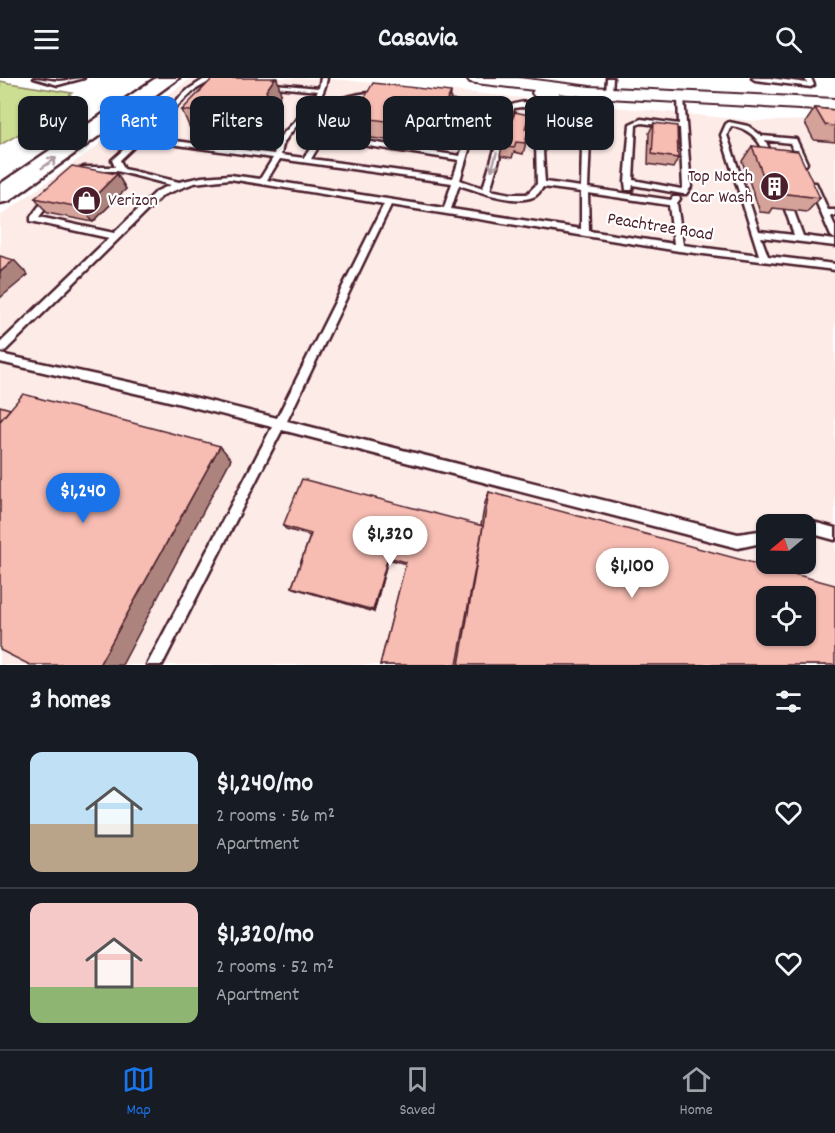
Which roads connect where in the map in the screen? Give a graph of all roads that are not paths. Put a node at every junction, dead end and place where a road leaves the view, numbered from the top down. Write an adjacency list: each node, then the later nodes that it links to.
1 (37, 78): 2 (lane)
2 (81, 78)
3 (139, 78): 36 (main road)
4 (169, 78): 23 (main road)
5 (324, 78): 13 (lane)
6 (477, 78): 11 (main road)
7 (755, 78): 8 (lane)
8 (808, 78)
9 (234, 80): 20 (lane)
10 (256, 83): 13 (lane)
11 (512, 83): 14 (main road); 16 (main road)
12 (609, 86): 14 (main road); 19 (main road)
13 (322, 90): 31 (lane)
14 (590, 92): 17 (lane, Peachtree Road)
15 (358, 96): 18 (lane)
16 (546, 96)
17 (589, 96)
18 (383, 97)
19 (681, 98): 21 (main road); 22 (lane)
20 (178, 102)
21 (835, 105)
22 (684, 127): 40 (lane); 48 (lane)
23 (98, 128): 50 (main road, one-way to 23)
24 (763, 138): 35 (lane); 37 (lane); 58 (lane)
25 (178, 144): 31 (lane)
26 (371, 144): 32 (lane)
27 (127, 150): 34 (lane)
28 (314, 150): 33 (lane)
29 (465, 150): 32 (lane)
30 (585, 150): 46 (lane, Peachtree Road)
31 (277, 158): 33 (lane); 39 (lane)
32 (462, 158): 38 (lane)
33 (307, 160): 38 (lane)
34 (120, 169): 42 (lane); 43 (lane)
35 (807, 171)
36 (0, 172)
37 (775, 172)
38 (455, 181): 47 (lane); 54 (lane)
39 (262, 182): 43 (lane); 52 (lane)
40 (629, 182): 48 (lane); 51 (lane)
41 (811, 182): 55 (lane)
42 (67, 183)
43 (177, 184): 59 (lane)
44 (541, 184): 46 (lane); 47 (lane); 47 (lane, one-way to 47)
45 (58, 190): 59 (lane)
46 (584, 190): 51 (lane); 57 (lane, Peachtree Road)
47 (486, 191)
48 (683, 192): 53 (lane)
49 (783, 194): 61 (lane)
50 (0, 195)
51 (628, 197): 53 (lane)
52 (389, 201): 54 (lane); 68 (lane)
53 (673, 203): 63 (lane)
54 (447, 210): 57 (lane)
55 (825, 212): 56 (lane); 60 (lane)
56 (835, 213)
57 (585, 233): 63 (lane, Peachtree Road)
58 (756, 233): 61 (lane); 64 (lane)
59 (115, 236): 66 (lane)
60 (835, 236)
61 (800, 239): 62 (lane)
62 (835, 243)
63 (679, 248): 64 (lane, Peachtree Road)
64 (764, 258): 65 (lane, Peachtree Road)
65 (835, 267)
66 (0, 349)
67 (0, 358): 68 (lane)
68 (279, 424): 71 (lane); 72 (lane)
69 (816, 529): 70 (lane)
70 (835, 534)
71 (756, 538)
72 (154, 665)

